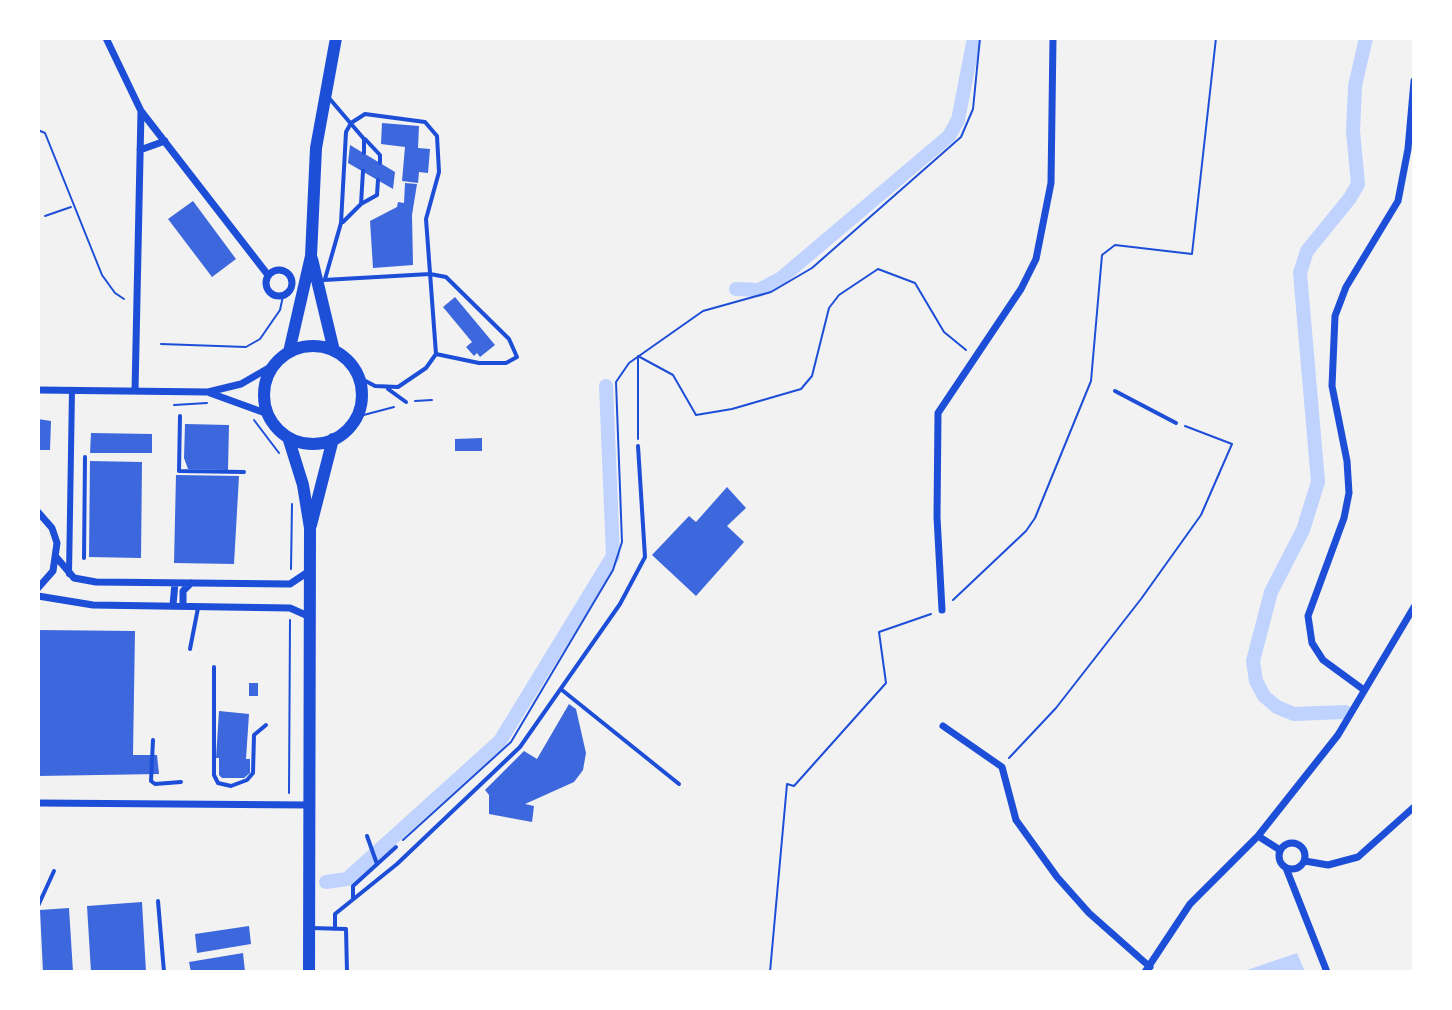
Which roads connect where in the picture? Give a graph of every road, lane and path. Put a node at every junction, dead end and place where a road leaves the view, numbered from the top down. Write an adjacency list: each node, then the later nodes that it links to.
1 (106, 38): 8 (street)
2 (336, 38): 7 (main road)
3 (980, 38): 33 (path)
4 (1053, 38): 32 (street)
5 (1216, 38): 67 (path)
6 (1414, 81): 72 (street)
7 (324, 93): 9 (lane); 22 (main road)
8 (141, 111): 12 (street); 13 (street)
9 (351, 123): 11 (lane); 21 (lane); 23 (lane)
10 (38, 130): 19 (path)
11 (364, 139): 14 (lane); 15 (lane)
12 (165, 141): 13 (street); 24 (street)
13 (140, 150): 27 (street)
14 (364, 153)
15 (380, 163)
16 (363, 171): 18 (lane)
17 (378, 180): 18 (lane)
18 (361, 204): 21 (lane)
19 (72, 207): 20 (path); 27 (path)
20 (45, 216)
21 (341, 223): 25 (lane)
22 (311, 256): 25 (main road); 30 (main road)
23 (430, 274): 25 (lane); 31 (lane); 31 (lane)
24 (268, 275): 26 (street); 26 (street)
25 (323, 282): 29 (main road)
26 (283, 296): 28 (path)
27 (136, 305): 39 (street)
28 (161, 344)
29 (334, 351): 30 (main road); 35 (main road)
30 (289, 352): 34 (main road)
31 (436, 354): 36 (lane)
32 (973, 355): 33 (path); 67 (street)
33 (638, 356): 50 (path); 84 (path)
34 (274, 365): 41 (street); 44 (main road)
35 (358, 377): 36 (lane); 46 (main road)
36 (387, 389): 43 (lane)
37 (38, 390): 38 (street)
38 (72, 390): 39 (street); 58 (street)
39 (135, 391): 41 (street)
40 (1115, 391): 47 (lane)
41 (208, 392): 44 (street)
42 (432, 400): 43 (path)
43 (406, 402): 46 (path)
44 (268, 414): 48 (main road)
45 (180, 416): 52 (lane)
46 (356, 417): 49 (main road)
47 (1176, 423): 76 (path)
48 (288, 437): 49 (main road); 54 (main road)
49 (333, 439): 54 (main road)
50 (638, 446): 71 (lane)
51 (85, 457): 56 (lane)
52 (244, 472)
53 (38, 512): 55 (street)
54 (310, 528): 57 (main road)
55 (57, 558): 58 (street); 61 (street)
56 (84, 558)
57 (310, 570): 60 (street); 68 (main road)
58 (69, 574): 59 (street)
59 (175, 583): 60 (street); 63 (street)
60 (191, 583): 64 (street)
61 (38, 588)
62 (38, 596): 63 (street)
63 (173, 605): 64 (street)
64 (183, 605): 65 (street)
65 (198, 606): 68 (street); 69 (lane)
66 (1414, 607): 72 (street)
67 (942, 610): 99 (path)
68 (309, 618): 80 (main road)
69 (190, 649)
70 (214, 667): 73 (lane)
71 (562, 690): 78 (lane); 90 (lane)
72 (1364, 690): 83 (street)
73 (266, 725)
74 (943, 726): 76 (street)
75 (153, 740): 77 (lane)
76 (1002, 767): 95 (street)
77 (181, 782)
78 (679, 784)
79 (38, 803): 80 (street)
80 (309, 805): 93 (main road)
81 (1414, 807): 86 (street)
82 (367, 836): 87 (lane)
83 (1258, 836): 85 (street); 95 (street)
84 (396, 847): 87 (lane)
85 (1280, 850): 86 (street); 88 (street)
86 (1305, 861): 88 (street)
87 (376, 862): 90 (lane)
88 (1286, 868): 100 (street)
89 (54, 871): 92 (lane)
90 (353, 898): 94 (lane)
91 (158, 901): 96 (lane)
92 (38, 906)
93 (309, 928): 94 (lane); 97 (main road)
94 (335, 929): 98 (lane)
95 (1147, 969)
96 (164, 972)
97 (309, 972)
98 (347, 972)
99 (770, 972)
100 (1327, 972)

